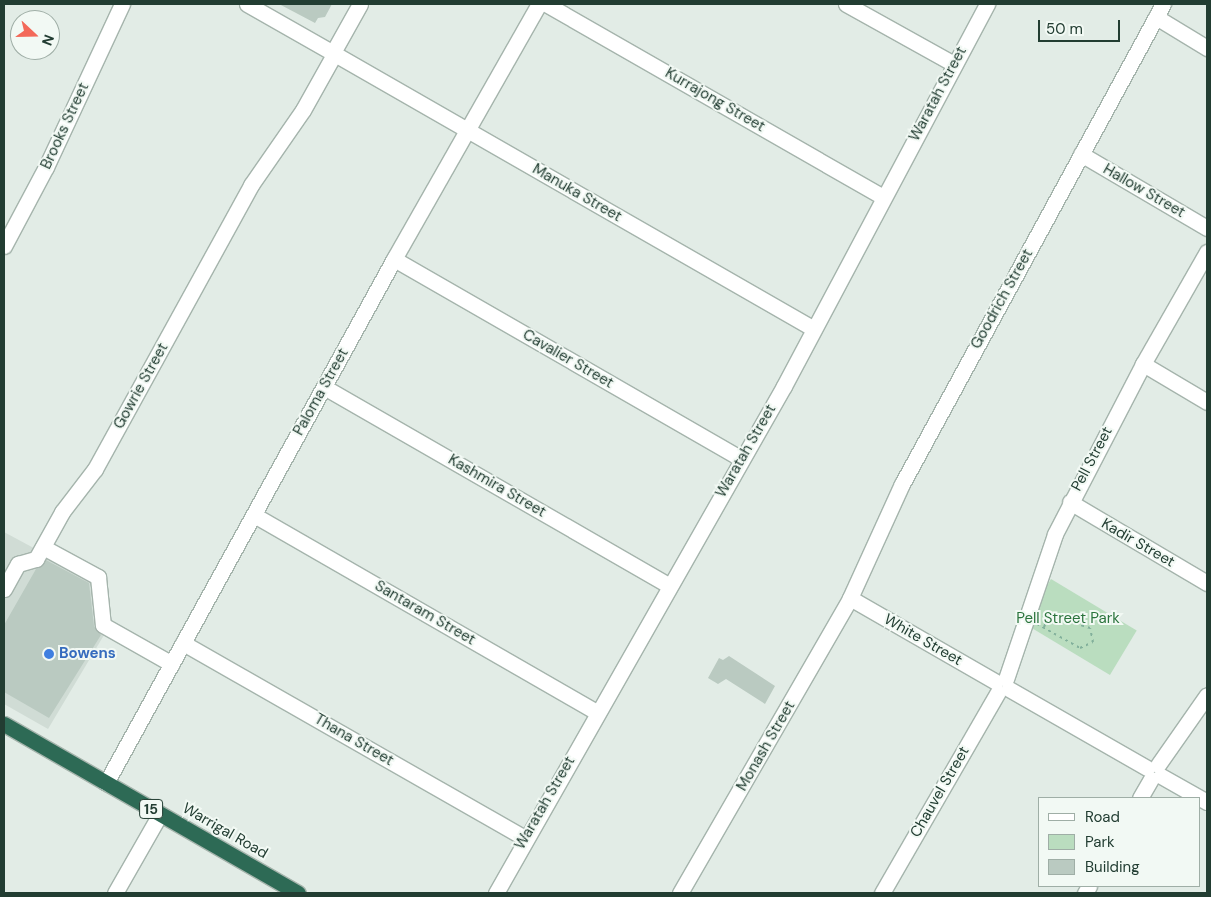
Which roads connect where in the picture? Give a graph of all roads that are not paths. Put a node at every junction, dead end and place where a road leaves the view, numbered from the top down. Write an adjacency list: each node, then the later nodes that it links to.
1 (122, 4): 17 (street, Brooks Street)
2 (247, 4): 11 (street, Manuka Street)
3 (360, 4): 11 (street, Gowrie Street)
4 (539, 4): 13 (street, Paloma Street)
5 (546, 4): 15 (street, Kurrajong Street)
6 (846, 4): 12 (street)
7 (987, 4): 12 (street, Waratah Street)
8 (1163, 4): 9 (street, Goodrich Street)
9 (1156, 18): 10 (street); 14 (street, Goodrich Street)
10 (1207, 48)
11 (334, 53): 13 (street, Manuka Street); 27 (street, Gowrie Street)
12 (954, 64): 15 (street, Waratah Street)
13 (467, 130): 19 (street, Paloma Street); 20 (street, Manuka Street)
14 (1081, 154): 16 (street, Hallow Street); 31 (street, Goodrich Street)
15 (883, 197): 20 (street, Waratah Street)
16 (1207, 228)
17 (4, 246)
18 (1207, 252): 21 (street, Pell Street)
19 (394, 259): 22 (street, Paloma Street); 24 (street, Cavalier Street)
20 (814, 329): 24 (street, Waratah Street)
21 (1143, 364): 23 (street); 25 (street, Pell Street)
22 (324, 387): 26 (street, Paloma Street); 29 (street, Kashmira Street)
23 (1207, 402)
24 (742, 459): 29 (street, Waratah Street)
25 (1070, 502): 28 (street, Kadir Street); 34 (street, Pell Street)
26 (254, 515): 32 (street, Paloma Street); 36 (street, Santaram Street)
27 (43, 547): 30 (street); 33 (street)
28 (1207, 583)
29 (670, 585): 36 (street, Waratah Street)
30 (4, 589)
31 (850, 598): 34 (street, White Street); 47 (street, Monash Street)
32 (183, 643): 33 (street, Paloma Street); 43 (street, Thana Street)
33 (172, 664): 39 (street, Paloma Street)
34 (1002, 686): 38 (street, White Street); 48 (street, Chauvel Street)
35 (1207, 696): 38 (street)
36 (597, 712): 43 (street, Waratah Street)
37 (4, 724): 39 (highway, Warrigal Road / 15)
38 (1154, 772): 40 (street); 41 (street, White Street)
39 (106, 783): 42 (highway, Warrigal Road / 15)
40 (1141, 797)
41 (1198, 797)
42 (160, 814): 44 (street); 45 (highway, Warrigal Road / 15)
43 (525, 838): 46 (street, Waratah Street)
44 (115, 893)
45 (298, 893)
46 (496, 893)
47 (680, 893)
48 (882, 893)

